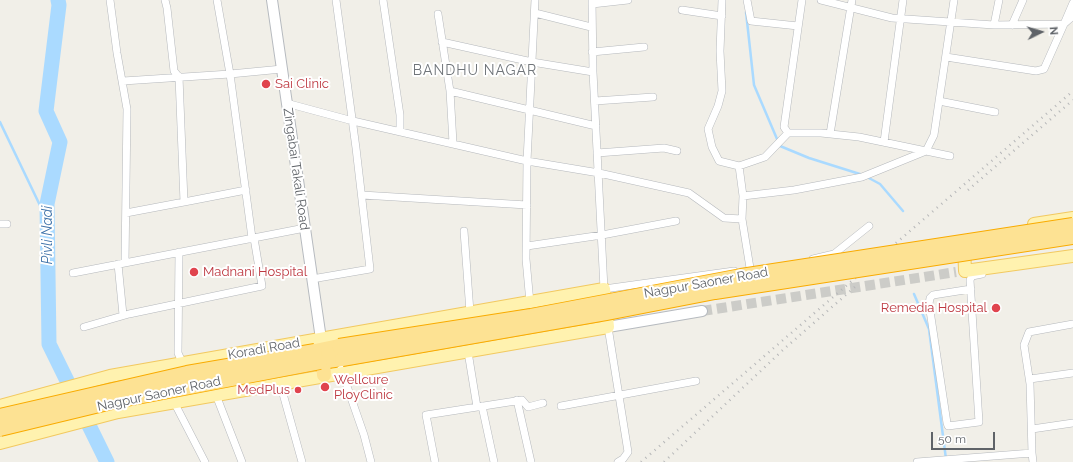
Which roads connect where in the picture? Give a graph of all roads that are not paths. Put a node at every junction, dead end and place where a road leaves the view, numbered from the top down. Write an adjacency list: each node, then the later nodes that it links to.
1 (110, 0): 41 (street)
2 (165, 0): 40 (street)
3 (217, 0): 39 (street)
4 (272, 0): 37 (street, Zingabai Takali Road)
5 (336, 0): 49 (street)
6 (383, 0): 51 (street)
7 (536, 0): 21 (street)
8 (628, 0): 17 (street)
9 (722, 0): 23 (street)
10 (747, 0): 30 (street)
11 (802, 0): 30 (street)
12 (821, 0): 19 (street)
13 (903, 0): 25 (street)
14 (954, 0): 26 (street)
15 (999, 0): 29 (street)
16 (1023, 0): 27 (street)
17 (592, 2): 31 (street)
18 (1073, 3): 28 (street)
19 (852, 4): 25 (street); 53 (street)
20 (682, 10): 23 (street)
21 (535, 13): 31 (street); 36 (street)
22 (438, 14): 32 (street)
23 (722, 16): 61 (street)
24 (1073, 16): 28 (street)
25 (900, 18): 26 (street); 54 (street)
26 (952, 22): 29 (street); 35 (street)
27 (1012, 24): 28 (street); 29 (street)
28 (1064, 24): 35 (street)
29 (994, 25)
30 (798, 26): 52 (street)
31 (591, 27): 34 (street)
32 (442, 42): 36 (street); 42 (street)
33 (644, 47): 34 (street)
34 (592, 52): 38 (street)
35 (946, 57): 45 (street)
36 (532, 62): 38 (street); 47 (street)
37 (282, 69): 39 (street); 46 (street, Zingabai Takali Road)
38 (593, 72): 44 (street)
39 (230, 74): 40 (street); 63 (street)
40 (179, 77): 41 (street); 66 (street)
41 (123, 81): 68 (street)
42 (450, 91): 47 (street); 55 (street)
43 (653, 97): 44 (street)
44 (595, 101): 50 (street)
45 (939, 101): 48 (street); 57 (street)
46 (286, 103): 49 (street); 74 (street, Zingabai Takali Road)
47 (530, 111): 50 (street); 60 (street)
48 (995, 112)
49 (353, 121): 51 (street); 64 (street)
50 (596, 126): 58 (street)
51 (400, 132): 55 (street)
52 (788, 133): 53 (street); 61 (street)
53 (830, 134): 54 (street)
54 (884, 142): 57 (street)
55 (452, 143): 60 (street)
56 (677, 151): 58 (street)
57 (926, 151): 59 (street); 65 (street)
58 (598, 153): 62 (street)
59 (950, 156)
60 (527, 161): 62 (street); 67 (street)
61 (739, 166): 65 (street)
62 (598, 173): 70 (street); 76 (street)
63 (246, 190): 66 (street); 78 (street)
64 (362, 195): 67 (street); 86 (street)
65 (743, 196): 70 (street)
66 (184, 202): 68 (street)
67 (527, 205): 79 (street)
68 (126, 213): 82 (street)
69 (1073, 218): 83 (main road)
70 (742, 219): 84 (street)
71 (676, 220): 76 (street)
72 (1073, 225): 99 (highway, Nagpur Saoner Road, bridge)
73 (869, 226): 84 (street)
74 (305, 228): 78 (street); 86 (street, Zingabai Takali Road)
75 (464, 231): 92 (street)
76 (602, 235): 79 (street); 87 (street)
77 (1073, 237): 99 (highway, Nagpur Saoner Road, bridge)
78 (253, 238): 80 (street); 90 (street)
79 (527, 246): 89 (street)
80 (180, 252): 82 (street); 90 (street)
81 (1073, 256): 83 (main road)
82 (122, 263): 85 (street); 93 (street)
83 (1022, 263): 88 (street)
84 (750, 268): 87 (street)
85 (73, 273)
86 (312, 279): 98 (street, Zingabai Takali Road)
87 (604, 289): 89 (main road, Koradi Road); 96 (main road)
88 (971, 289): 88 (street)
89 (530, 303): 92 (main road, Koradi Road)
90 (178, 304): 93 (street); 100 (street)
91 (702, 311): 96 (street)
92 (470, 312): 98 (main road, Koradi Road)
93 (123, 315): 95 (street)
94 (1073, 324): 102 (street)
95 (84, 327)
96 (608, 327): 97 (main road); 106 (street)
97 (468, 352): 99 (main road); 111 (street)
98 (321, 356): 99 (highway, Koradi Road); 99 (main road); 100 (main road, Koradi Road); 104 (main road); 112 (highway, Nagpur Saoner Road, bridge); 114 (highway, Nagpur Saoner Road, bridge)
99 (341, 359): 123 (street)
100 (183, 364): 112 (main road, Koradi Road)
101 (1073, 373): 102 (street)
102 (1030, 380): 115 (street)
103 (696, 381): 106 (street)
104 (280, 383): 105 (main road); 122 (street)
105 (216, 395): 108 (main road); 121 (street)
106 (618, 395): 110 (street); 127 (street)
107 (517, 400): 109 (street); 111 (street); 126 (street)
108 (174, 402): 116 (main road); 120 (street)
109 (543, 403)
110 (561, 406)
111 (479, 407): 124 (street); 125 (street)
112 (3, 409): 116 (main road)
113 (1073, 424): 115 (street)
114 (0, 429)
115 (1032, 429): 118 (street)
116 (20, 438): 117 (main road)
117 (0, 443)
118 (1032, 453): 119 (street); 129 (street)
119 (926, 461): 128 (street)
120 (205, 462)
121 (242, 462)
122 (302, 462)
123 (371, 462)
124 (435, 462)
125 (494, 462)
126 (531, 462)
127 (618, 462)
128 (917, 462)
129 (1033, 462)

